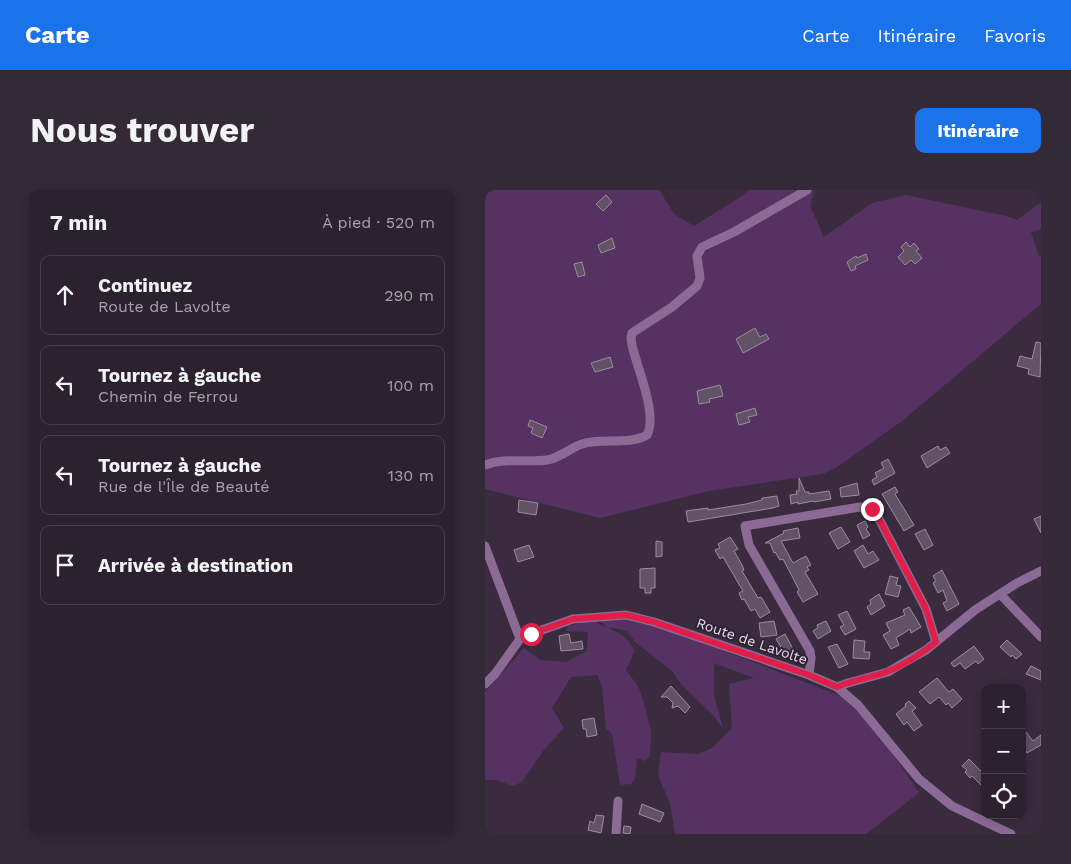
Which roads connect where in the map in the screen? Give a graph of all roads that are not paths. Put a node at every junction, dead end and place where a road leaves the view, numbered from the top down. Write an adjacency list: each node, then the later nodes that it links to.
1 (807, 190): 2 (street)
2 (485, 465)
3 (485, 546): 7 (street)
4 (1041, 571): 5 (street)
5 (1000, 594): 6 (street); 8 (street)
6 (1041, 637)
7 (520, 639): 9 (street, Route de Lavolte); 11 (street)
8 (936, 642): 9 (street); 10 (street)
9 (809, 675): 12 (street, Route de Lavolte)
10 (859, 680): 12 (street); 13 (street)
11 (485, 684)
12 (837, 687): 13 (street, Route de Lavolte)
13 (850, 697): 16 (street, Route de Lavolte)
14 (617, 801): 15 (street)
15 (616, 834)
16 (1011, 834)

